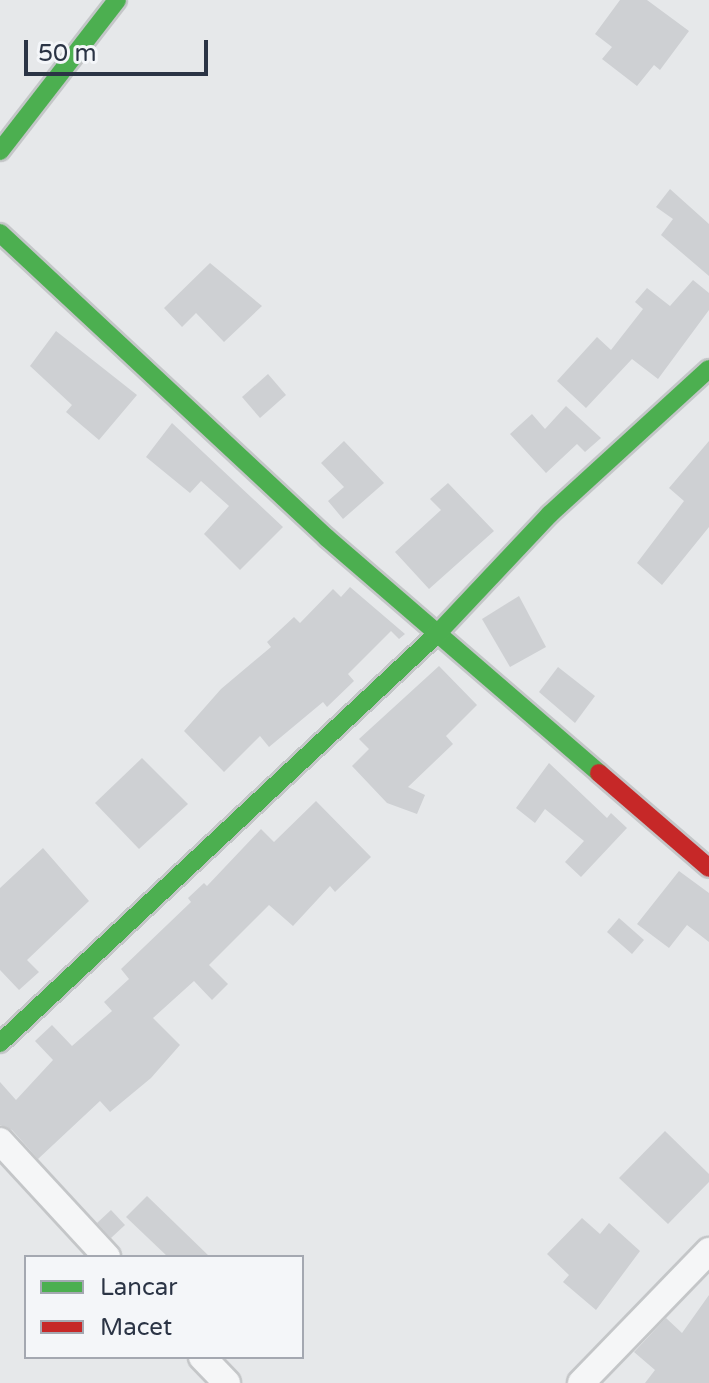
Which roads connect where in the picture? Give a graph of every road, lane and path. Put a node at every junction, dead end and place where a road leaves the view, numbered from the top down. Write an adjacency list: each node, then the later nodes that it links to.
1 (117, 0): 2 (street)
2 (0, 151)
3 (0, 233): 5 (street)
4 (709, 369): 5 (street)
5 (436, 635): 6 (street); 7 (street)
6 (709, 868)
7 (0, 1043)
8 (0, 1141): 10 (street)
9 (709, 1251): 13 (street)
10 (105, 1255)
11 (204, 1359): 12 (street)
12 (227, 1383)
13 (581, 1383)

